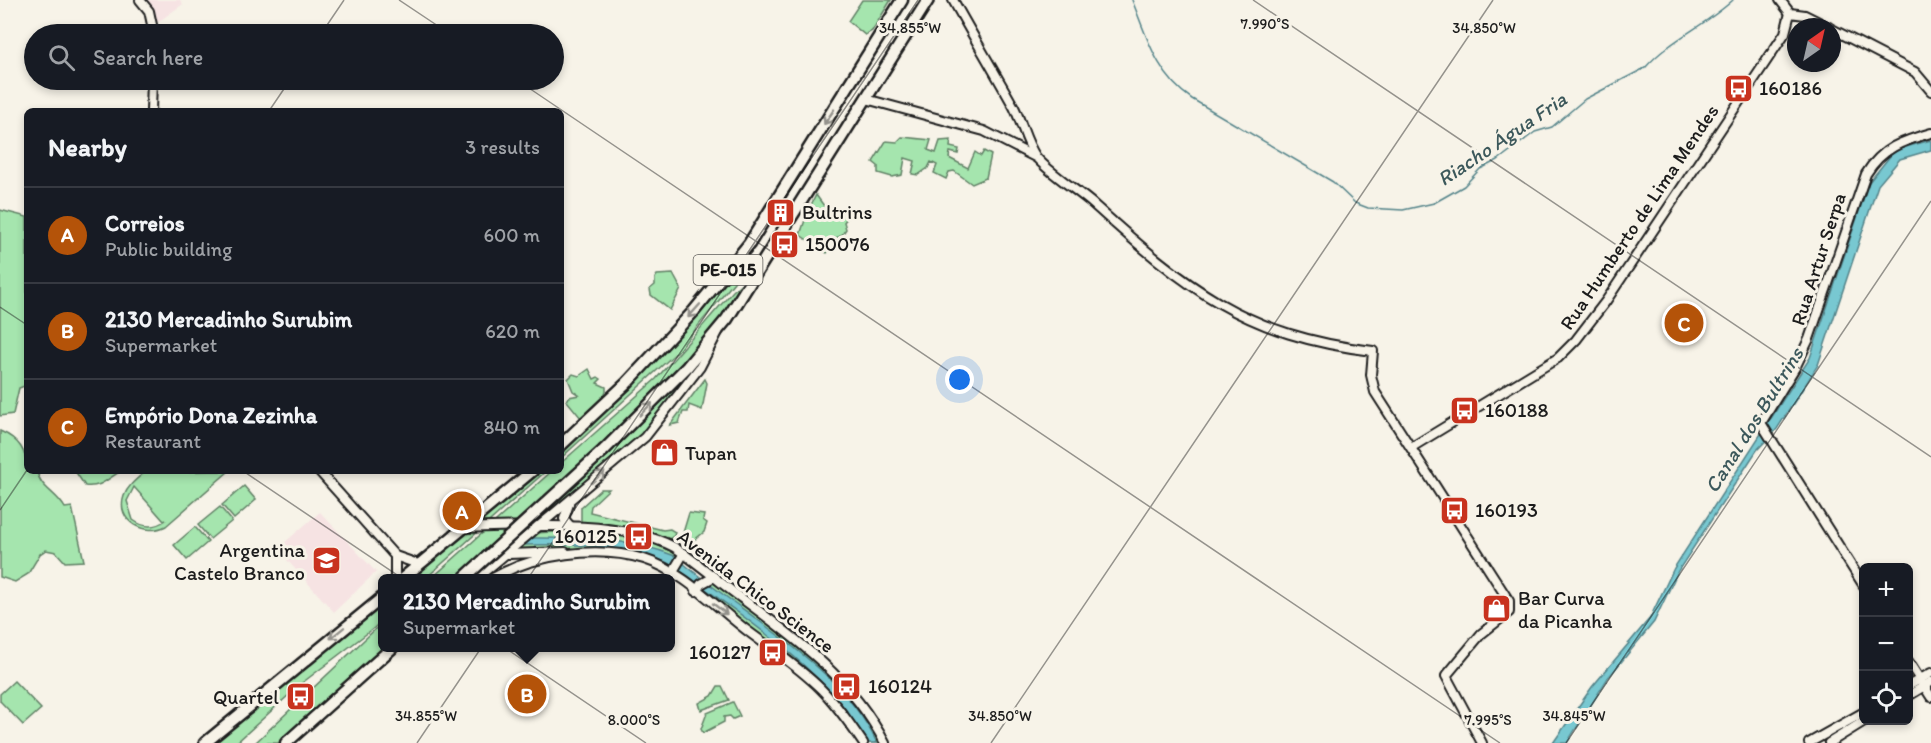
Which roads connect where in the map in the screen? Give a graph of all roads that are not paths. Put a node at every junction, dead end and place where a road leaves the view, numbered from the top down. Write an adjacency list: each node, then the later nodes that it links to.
1 (140, 0): 8 (street)
2 (907, 0): 17 (highway, PE-015, one-way to 17)
3 (928, 0): 12 (highway, PE-015)
4 (953, 0): 15 (street)
5 (1780, 0): 6 (street)
6 (1794, 14): 7 (street); 18 (street, Rua Humberto de Lima Mendes)
7 (1804, 18)
8 (151, 24)
9 (1841, 34): 11 (street)
10 (152, 90): 13 (street)
11 (1931, 91)
12 (867, 99): 15 (street); 16 (highway, PE-015)
13 (151, 108)
14 (1931, 133): 38 (street, Rua Artur Serpa)
15 (1037, 157): 18 (street)
16 (719, 331): 21 (street, one-way to 16); 35 (highway, PE-015, one-way to 16, bridge)
17 (564, 443)
18 (1412, 447): 55 (street)
19 (322, 474): 29 (street)
20 (528, 474): 23 (highway)
21 (570, 502): 24 (street); 25 (street)
22 (512, 526): 23 (street, Avenida Chico Science); 24 (street, Avenida Chico Science); 26 (street)
23 (461, 528): 31 (highway)
24 (536, 528): 25 (street, Avenida Chico Science); 26 (street)
25 (572, 528): 30 (street, Avenida Chico Science)
26 (519, 544): 28 (street)
27 (574, 553): 28 (street); 32 (street, Avenida Chico Science); 37 (street, Avenida Chico Science)
28 (507, 554): 36 (street)
29 (394, 556): 31 (street); 33 (street)
30 (681, 560): 32 (street); 39 (street, Avenida Chico Science)
31 (418, 564): 34 (highway)
32 (672, 573): 39 (street, Avenida Chico Science)
33 (396, 574)
34 (408, 574)
35 (469, 574)
36 (483, 574)
37 (502, 574)
38 (1859, 580)
39 (705, 583): 53 (street, Avenida Chico Science, one-way to 53); 54 (street, Avenida Chico Science)
40 (378, 601): 49 (highway, one-way to 49)
41 (387, 652): 52 (highway)
42 (1913, 667): 44 (street)
43 (1931, 673): 44 (street)
44 (1925, 683): 45 (street); 46 (street)
45 (1913, 692)
46 (1931, 697)
47 (1859, 714): 56 (street)
48 (1859, 724): 57 (street)
49 (220, 730): 50 (highway); 51 (highway)
50 (205, 743)
51 (211, 743)
52 (286, 743)
53 (863, 743)
54 (885, 743)
55 (1482, 743)
56 (1809, 743)
57 (1829, 743)

